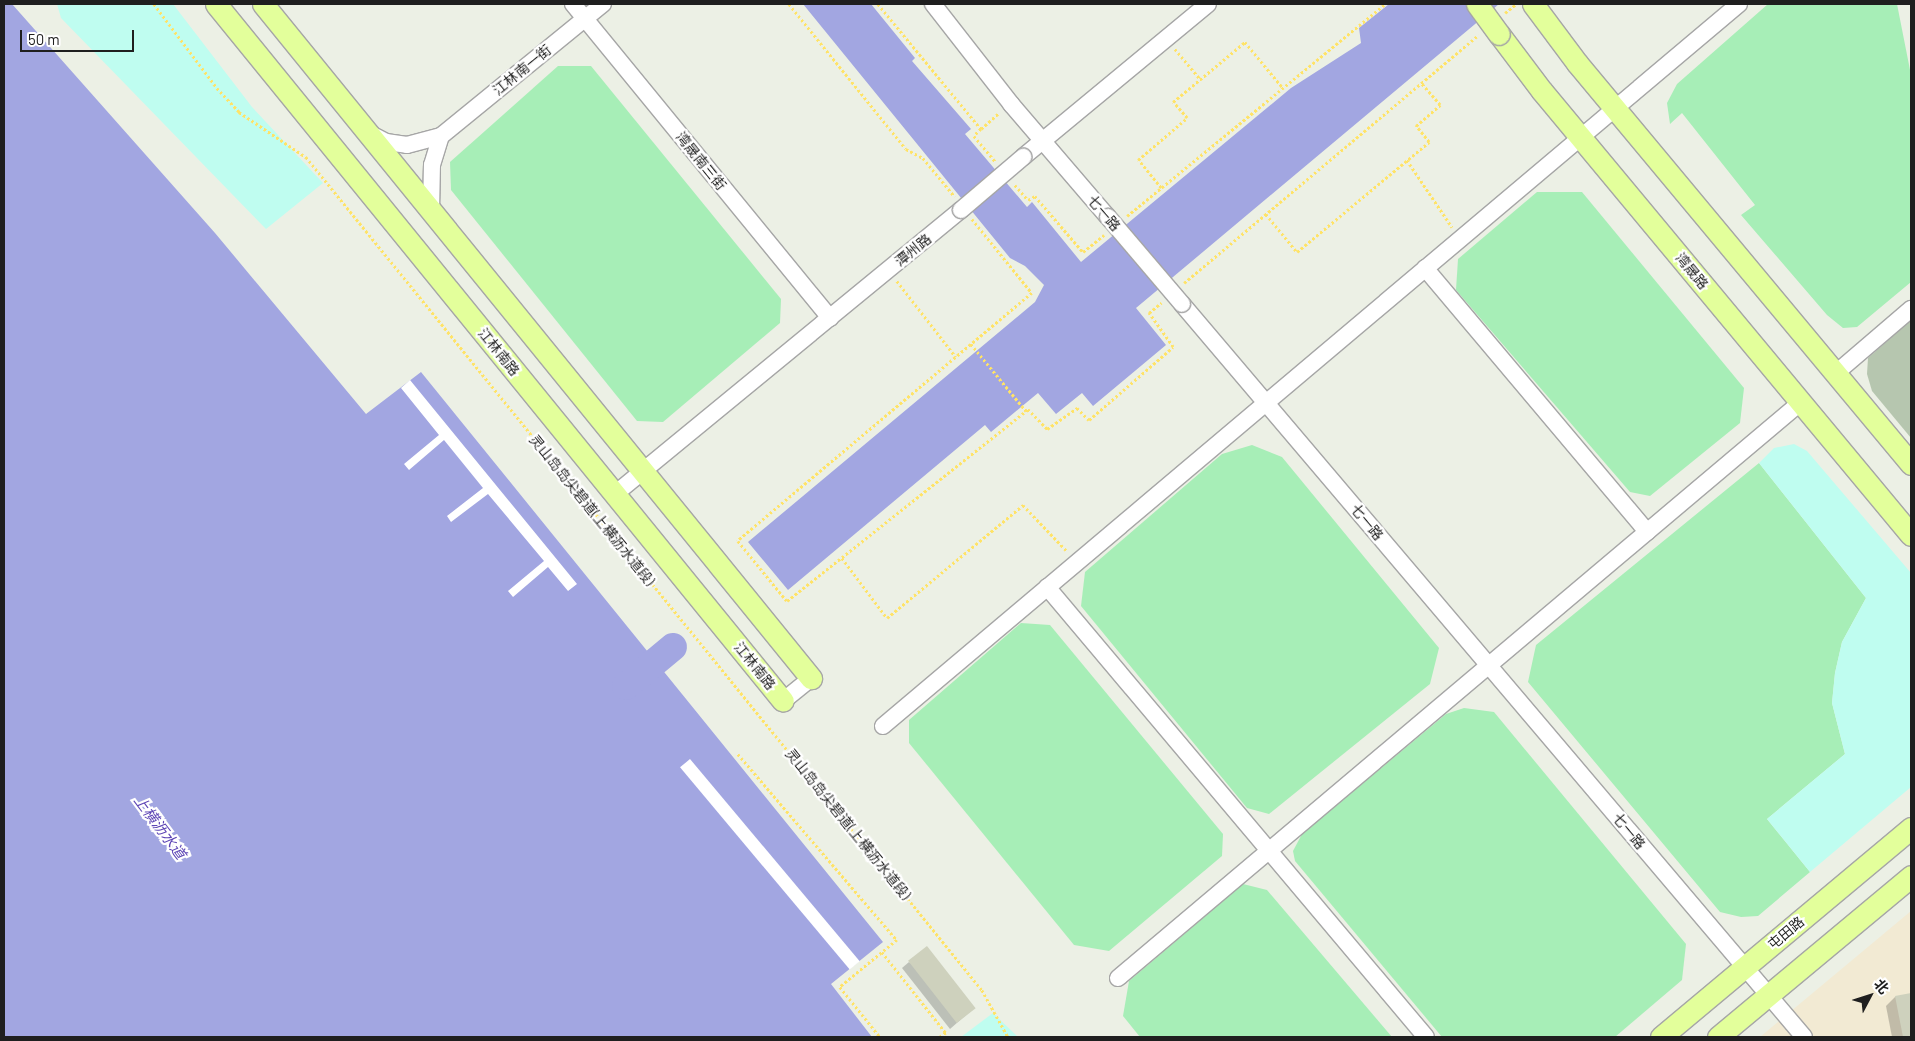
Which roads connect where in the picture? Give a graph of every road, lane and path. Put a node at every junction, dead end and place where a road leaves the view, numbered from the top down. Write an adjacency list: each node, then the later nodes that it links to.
1 (154, 4): 71 (path, 灵山岛岛尖碧道(上横沥水道段))
2 (216, 4): 51 (main road, 江林南路)
3 (263, 4): 23 (main road)
4 (573, 4): 14 (street, 湾晟南三街)
5 (603, 4): 14 (street, 江林南一街)
6 (789, 4): 31 (path)
7 (878, 4): 22 (path)
8 (933, 4): 20 (street, 七一路)
9 (1208, 4): 16 (street, 潭州路)
10 (1385, 4): 19 (path)
11 (1477, 4): 15 (main road, 湾晟路, bridge)
12 (1527, 4): 15 (path); 21 (main road)
13 (1739, 4): 21 (street)
14 (585, 18): 24 (street, 江林南一街); 42 (street, 湾晟南三街)
15 (1493, 28): 18 (path); 25 (main road, 湾晟路)
16 (1166, 38): 17 (path); 26 (street, 潭州路)
17 (1200, 79): 19 (path); 30 (path)
18 (1421, 83): 27 (path); 33 (path)
19 (1283, 88): 30 (path)
20 (1010, 104): 22 (path); 26 (street, 七一路)
21 (1615, 108): 25 (street); 45 (main road)
22 (981, 129): 28 (path)
23 (367, 132): 24 (street); 32 (main road)
24 (442, 136): 32 (street)
25 (1580, 138): 36 (street); 46 (main road, 湾晟路)
26 (1042, 142): 31 (street, 潭州路, bridge); 35 (street, 七一路)
27 (1407, 160): 33 (path); 36 (path)
28 (998, 164)
29 (1010, 179): 35 (path)
30 (1161, 188): 34 (path)
31 (964, 210): 38 (street, 潭州路); 43 (path)
32 (431, 211): 50 (main road)
33 (1266, 214): 39 (path)
34 (1125, 217)
35 (1110, 223): 39 (street, 七一路, bridge)
36 (1460, 239): 37 (street)
37 (1426, 268): 47 (street); 52 (street)
38 (888, 270): 42 (street, 潭州路); 44 (path)
39 (1180, 296): 47 (street, 七一路)
40 (1164, 300): 48 (path)
41 (1911, 309): 45 (street)
42 (830, 318): 50 (street, 潭州路)
43 (971, 344): 44 (path); 48 (path)
44 (956, 357): 54 (path)
45 (1836, 373): 49 (main road)
46 (1801, 402): 52 (street); 53 (main road, 湾晟路)
47 (1266, 403): 55 (street); 57 (street, 七一路)
48 (1026, 411): 54 (path)
49 (1911, 464)
50 (643, 471): 51 (street, 潭州路); 58 (main road)
51 (614, 494): 59 (main road, 江林南路)
52 (1647, 532): 57 (street)
53 (1911, 535)
54 (842, 558): 55 (path)
55 (1077, 562): 56 (street)
56 (1047, 587): 60 (street); 63 (street)
57 (1488, 666): 63 (street); 66 (street, 七一路)
58 (811, 678): 59 (street)
59 (783, 701)
60 (882, 726)
61 (738, 754): 65 (path)
62 (1911, 828): 66 (main road, 屯田路)
63 (1269, 851): 67 (street); 72 (street)
64 (1911, 876): 68 (main road)
65 (882, 952): 69 (path); 70 (path)
66 (1744, 968): 68 (street, 七一路); 73 (main road, 屯田路)
67 (1118, 978)
68 (1768, 995): 74 (main road); 75 (street, 七一路)
69 (880, 1037)
70 (940, 1037)
71 (1008, 1037)
72 (1426, 1037)
73 (1661, 1037)
74 (1718, 1037)
75 (1804, 1037)

